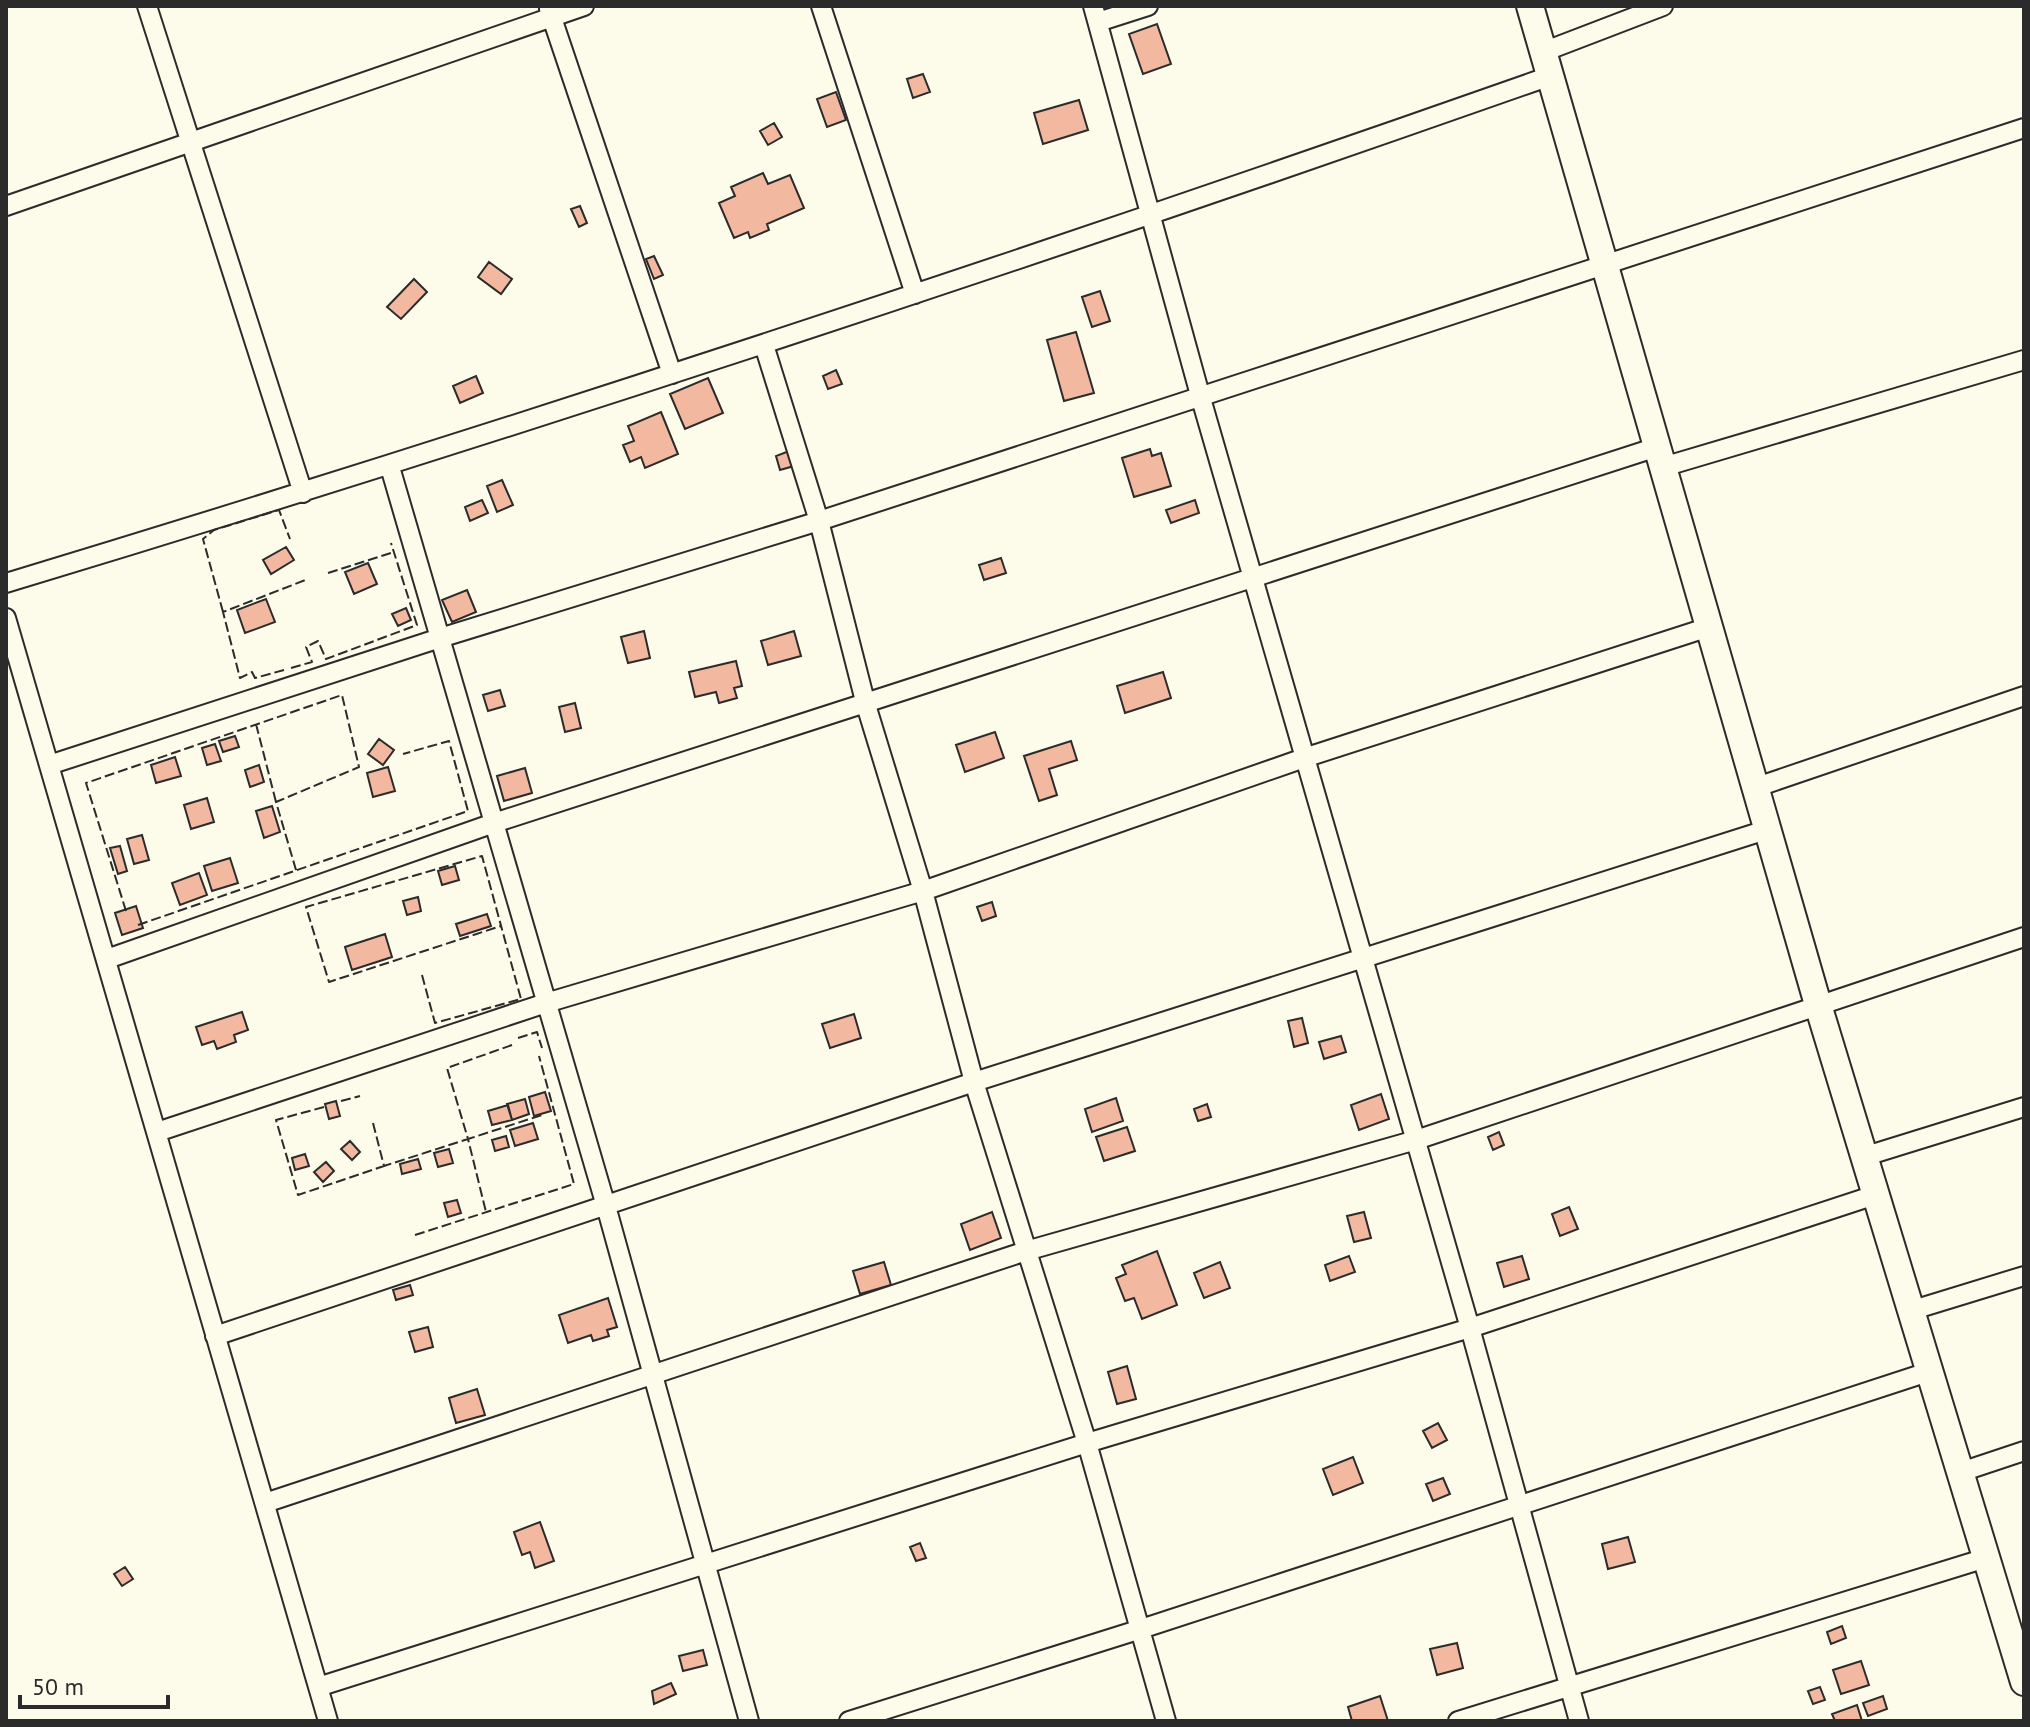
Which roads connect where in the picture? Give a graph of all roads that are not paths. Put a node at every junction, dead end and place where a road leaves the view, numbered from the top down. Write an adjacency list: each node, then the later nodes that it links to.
1 (147, 6): 11 (street)
2 (584, 6): 7 (street)
3 (821, 6): 15 (street)
4 (1148, 6): 8 (street)
5 (1530, 6): 9 (street)
6 (1663, 6): 9 (street)
7 (550, 12): 11 (street); 18 (street)
8 (1096, 14): 13 (street)
9 (1546, 64): 13 (street); 14 (street)
10 (2024, 128): 14 (street)
11 (190, 143): 12 (street); 22 (street)
12 (6, 206)
13 (1153, 216): 15 (street); 19 (street)
14 (1604, 265): 19 (street); 20 (street)
15 (915, 294): 16 (street)
16 (764, 345): 18 (street); 23 (street)
17 (2024, 360): 20 (street)
18 (672, 374): 21 (street)
19 (1200, 395): 23 (street); 24 (street)
20 (1660, 457): 24 (street); 27 (street)
21 (390, 467): 22 (street); 28 (street)
22 (303, 493): 25 (street)
23 (819, 521): 28 (street); 30 (street)
24 (1255, 576): 30 (street); 31 (street)
25 (6, 583)
26 (6, 618): 32 (street)
27 (1709, 627): 31 (street); 33 (street)
28 (440, 638): 32 (street); 34 (street)
29 (2024, 696): 33 (street)
30 (866, 705): 34 (street); 36 (street)
31 (1307, 757): 36 (street); 38 (street)
32 (49, 765): 39 (street)
33 (1757, 787): 35 (street)
34 (494, 823): 39 (street); 40 (street)
35 (1769, 829): 38 (street); 41 (street)
36 (923, 891): 40 (street); 42 (street)
37 (2024, 937): 41 (street)
38 (1364, 956): 42 (street); 45 (street)
39 (107, 959): 44 (street)
40 (546, 1003): 44 (street); 48 (street)
41 (1819, 1008): 45 (street); 46 (street)
42 (974, 1082): 48 (street); 49 (street)
43 (2024, 1107): 46 (street)
44 (157, 1132): 53 (street)
45 (1416, 1140): 49 (street); 52 (street)
46 (1866, 1156): 47 (street)
47 (1878, 1194): 51 (street); 52 (street)
48 (606, 1206): 53 (street); 55 (street)
49 (1026, 1251): 55 (street); 56 (street)
50 (2024, 1276): 51 (street)
51 (1913, 1310): 54 (street)
52 (1470, 1328): 56 (street); 60 (street)
53 (215, 1336): 59 (street)
54 (1931, 1371): 58 (street); 60 (street)
55 (651, 1377): 59 (street); 62 (street)
56 (1087, 1443): 62 (street); 64 (street)
57 (2024, 1451): 58 (street)
58 (1961, 1472): 61 (street)
59 (265, 1503): 67 (street)
60 (1521, 1505): 64 (street); 66 (street)
61 (1986, 1558): 63 (street); 66 (street)
62 (708, 1566): 67 (street); 69 (street)
63 (2015, 1620): 65 (street)
64 (1141, 1629): 70 (street); 71 (street)
65 (2024, 1682)
66 (1569, 1685): 72 (street); 73 (street)
67 (318, 1687): 68 (street)
68 (328, 1721)
69 (749, 1721)
70 (849, 1721)
71 (1166, 1721)
72 (1458, 1721)
73 (1579, 1721)

